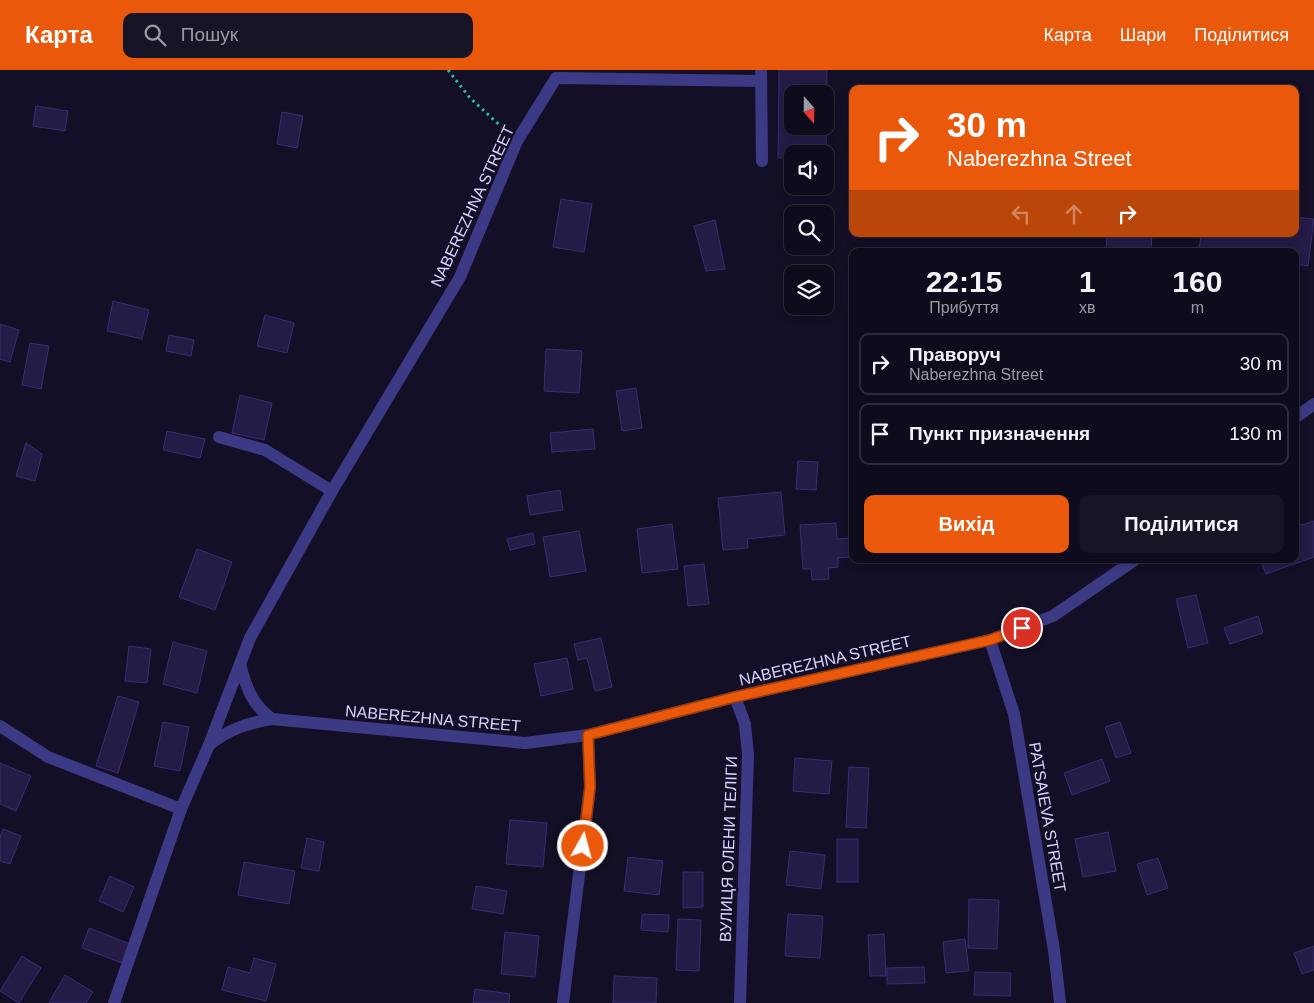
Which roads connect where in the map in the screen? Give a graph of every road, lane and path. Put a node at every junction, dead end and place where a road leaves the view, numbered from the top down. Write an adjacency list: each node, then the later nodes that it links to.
1 (448, 70): 4 (path)
2 (555, 74): 3 (street); 4 (street, NABEREZHNA STREET)
3 (761, 75): 5 (street)
4 (517, 141): 9 (street, NABEREZHNA STREET)
5 (762, 161)
6 (1314, 404): 7 (street)
7 (1299, 415)
8 (219, 437): 9 (street)
9 (332, 491): 12 (street, NABEREZHNA STREET)
10 (1130, 563): 11 (street, NABEREZHNA STREET)
11 (990, 640): 13 (street, NABEREZHNA STREET); 22 (street, PATSAIEVA STREET)
12 (240, 664): 14 (street); 17 (street, NABEREZHNA STREET)
13 (735, 697): 16 (street, NABEREZHNA STREET); 21 (street, ВУЛИЦЯ ОЛЕНИ ТЕЛІГИ)
14 (272, 719): 16 (street, NABEREZHNA STREET); 17 (street, NABEREZHNA STREET)
15 (0, 726): 18 (street)
16 (588, 735): 20 (street)
17 (209, 744): 18 (street, NABEREZHNA STREET)
18 (181, 809): 19 (street, NABEREZHNA STREET)
19 (114, 1003)
20 (563, 1003)
21 (740, 1003)
22 (1060, 1003)

